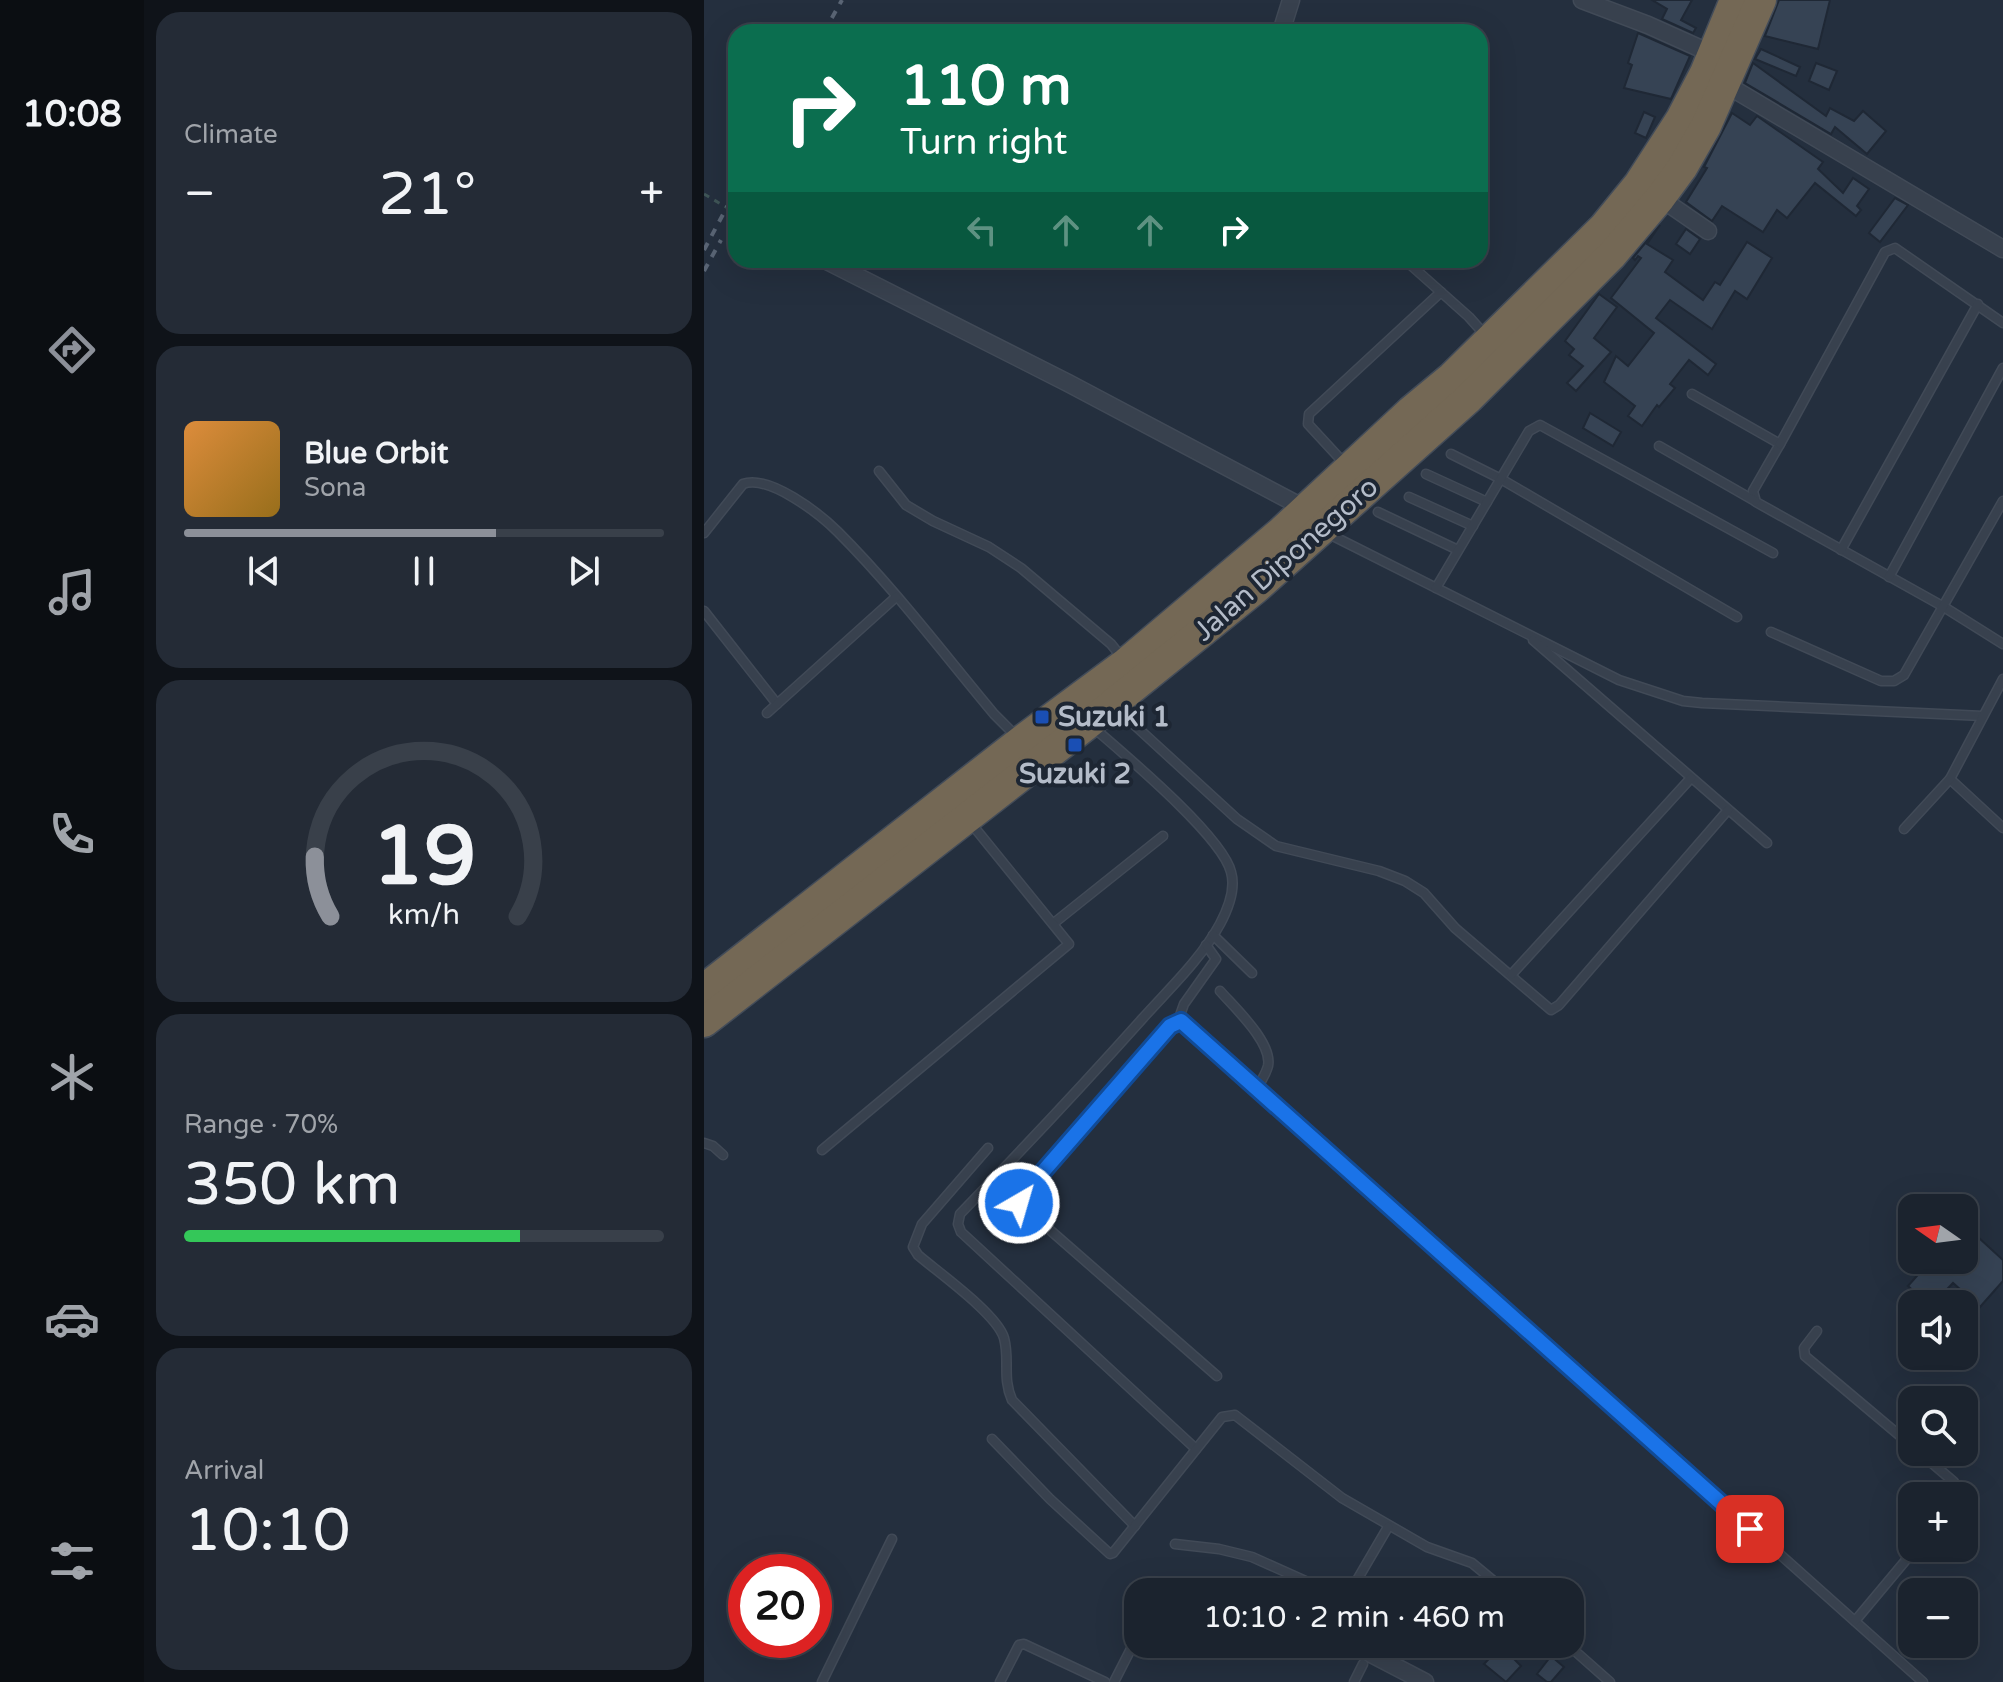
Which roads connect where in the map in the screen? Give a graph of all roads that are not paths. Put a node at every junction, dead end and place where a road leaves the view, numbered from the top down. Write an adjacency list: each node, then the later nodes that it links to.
1 (1291, 0): 5 (street)
2 (1582, 0): 6 (street)
3 (1735, 0): 6 (highway, Jalan Diponegoro)
4 (1761, 0): 6 (highway, Jalan Diponegoro)
5 (1284, 24)
6 (1719, 68): 7 (highway, Jalan Diponegoro); 9 (street); 15 (highway, Jalan Diponegoro)
7 (1660, 198): 8 (street); 17 (highway, Jalan Diponegoro)
8 (1708, 231)
9 (2003, 249)
10 (841, 268): 31 (street)
11 (1414, 268): 12 (lane)
12 (1441, 292): 15 (lane); 22 (lane)
13 (1978, 304): 14 (lane); 19 (lane); 35 (lane)
14 (2003, 323)
15 (1488, 339): 17 (highway, Jalan Diponegoro)
16 (2003, 368): 37 (lane)
17 (1460, 387): 22 (highway, Jalan Diponegoro); 31 (highway, Jalan Diponegoro)
18 (1692, 394): 19 (lane)
19 (1780, 444): 29 (lane)
20 (1659, 446): 29 (lane)
21 (1451, 454): 25 (lane)
22 (1350, 470): 31 (highway, Jalan Diponegoro)
23 (879, 471): 46 (lane)
24 (1426, 474): 28 (lane)
25 (1501, 479): 28 (lane); 36 (lane); 42 (lane)
26 (1409, 497): 32 (lane)
27 (2003, 501): 40 (lane)
28 (1487, 502): 32 (lane)
29 (1756, 502): 35 (lane)
30 (1378, 512): 34 (lane)
31 (1314, 520): 38 (lane); 46 (highway, Jalan Diponegoro); 49 (highway, Jalan Diponegoro)
32 (1473, 526): 34 (lane)
33 (704, 533): 39 (lane)
34 (1458, 550): 38 (lane)
35 (1841, 550): 37 (lane)
36 (1773, 553)
37 (1889, 577): 40 (lane)
38 (1436, 588): 43 (lane)
39 (896, 597): 48 (lane); 52 (lane)
40 (1944, 607): 44 (lane); 45 (lane)
41 (704, 611): 48 (lane)
42 (1737, 617)
43 (1524, 632): 51 (lane); 53 (lane)
44 (1771, 632)
45 (2002, 639)
46 (1126, 663): 49 (highway, Jalan Diponegoro)
47 (2003, 679): 51 (lane)
48 (777, 704): 50 (lane)
49 (1092, 704): 52 (highway, Jalan Diponegoro); 62 (lane); 65 (lane)
50 (767, 713)
51 (1983, 716): 54 (lane)
52 (1029, 752): 56 (highway, Jalan Diponegoro); 66 (highway, Jalan Diponegoro)
53 (1691, 778): 55 (lane); 65 (lane)
54 (1950, 779): 57 (lane); 58 (lane)
55 (1728, 810): 60 (lane); 65 (lane)
56 (967, 817): 61 (lane); 69 (highway, Jalan Diponegoro)
57 (2003, 828)
58 (1904, 829)
59 (1163, 836): 61 (lane)
60 (1767, 843)
61 (1054, 923): 73 (lane)
62 (1213, 935): 63 (lane); 64 (lane)
63 (1206, 945): 68 (lane); 79 (lane)
64 (1252, 973)
65 (1512, 974)
66 (704, 989)
67 (1220, 991): 70 (lane)
68 (1178, 1021): 70 (lane); 76 (lane)
69 (704, 1022)
70 (1257, 1090): 90 (lane)
71 (704, 1143): 74 (lane)
72 (988, 1148): 82 (lane)
73 (822, 1150)
74 (723, 1155)
75 (1817, 1331): 77 (lane)
76 (1217, 1376)
77 (1898, 1434)
78 (992, 1439): 82 (lane)
79 (1196, 1449): 82 (lane); 83 (lane)
80 (1935, 1466): 81 (lane)
81 (1954, 1482)
82 (1135, 1526)
83 (1388, 1527): 88 (lane); 89 (lane)
84 (892, 1539): 95 (lane)
85 (1175, 1544): 87 (lane)
86 (1904, 1562): 90 (lane)
87 (1299, 1578)
88 (1358, 1578)
89 (1490, 1578)
90 (1855, 1621): 102 (lane)
91 (1126, 1658): 98 (lane)
92 (1379, 1658): 100 (street)
93 (1583, 1658): 101 (lane)
94 (1363, 1664): 99 (lane)
95 (822, 1682)
96 (1000, 1682): 97 (lane)
97 (1105, 1682)
98 (1114, 1682)
99 (1354, 1682)
100 (1425, 1682)
101 (1610, 1682)
102 (1923, 1682)

